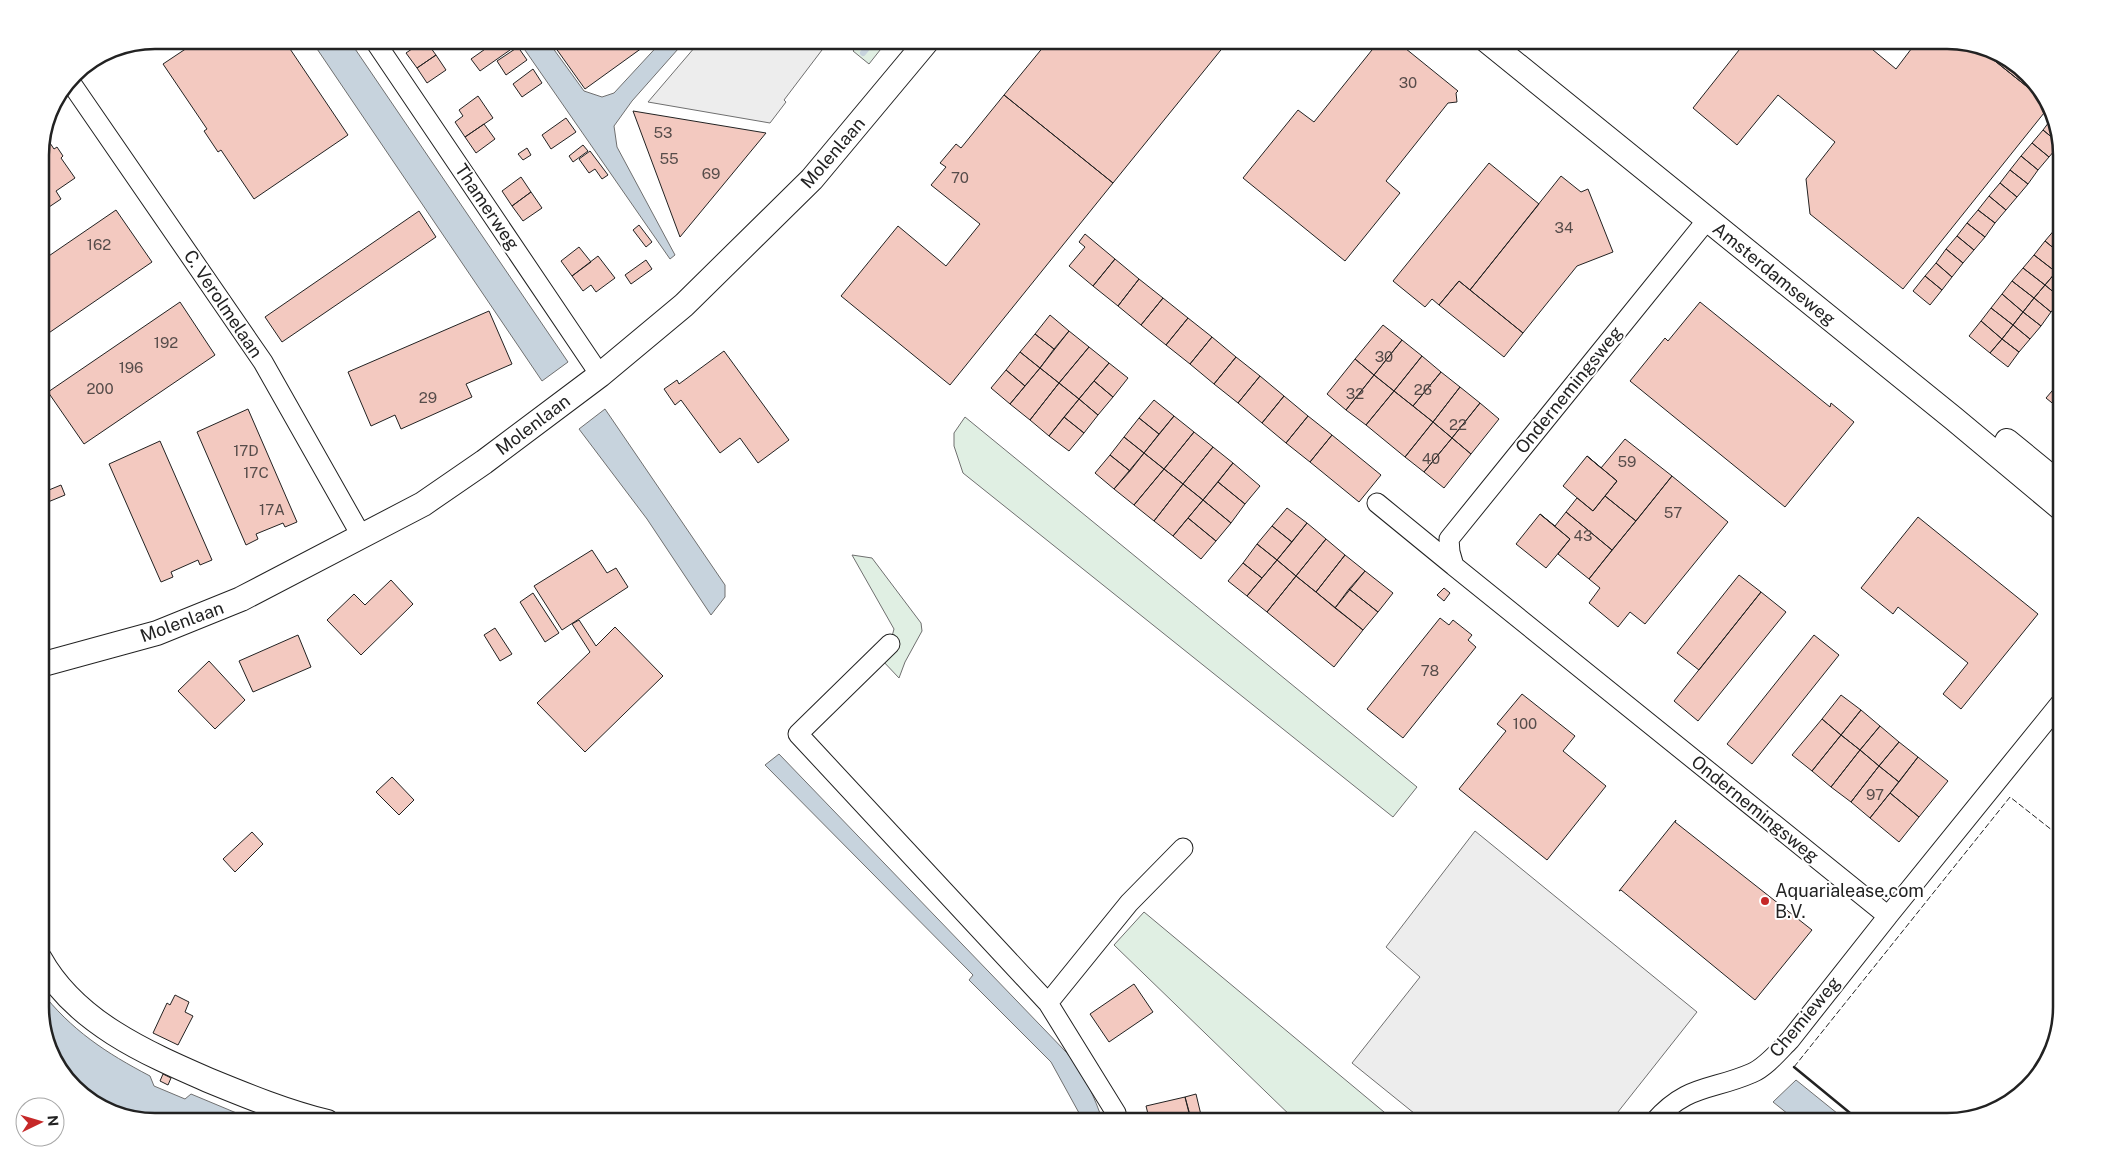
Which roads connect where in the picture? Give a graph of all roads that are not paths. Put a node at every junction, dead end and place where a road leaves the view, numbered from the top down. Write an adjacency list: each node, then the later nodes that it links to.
1 (380, 49): 7 (street, Thamerweg)
2 (920, 49): 7 (street, Molenlaan)
3 (1497, 49): 6 (street, Amsterdamseweg)
4 (1521, 49): 8 (street, Amsterdamseweg)
5 (74, 87): 11 (street, C. Verolmelaan)
6 (1707, 220): 9 (street, Amsterdamseweg); 12 (street, Ondernemingsweg)
7 (600, 374): 11 (street, Molenlaan)
8 (2053, 479)
9 (2053, 501)
10 (1377, 503): 12 (street, Ondernemingsweg)
11 (362, 537): 14 (street, Molenlaan)
12 (1454, 566): 17 (street, Ondernemingsweg)
13 (890, 644): 19 (street)
14 (49, 663)
15 (2053, 712): 17 (street)
16 (1183, 848): 19 (street)
17 (1888, 916): 22 (street, Chemieweg)
18 (49, 973): 20 (street)
19 (1048, 1002): 21 (street)
20 (293, 1113)
21 (1116, 1113)
22 (1663, 1113)

